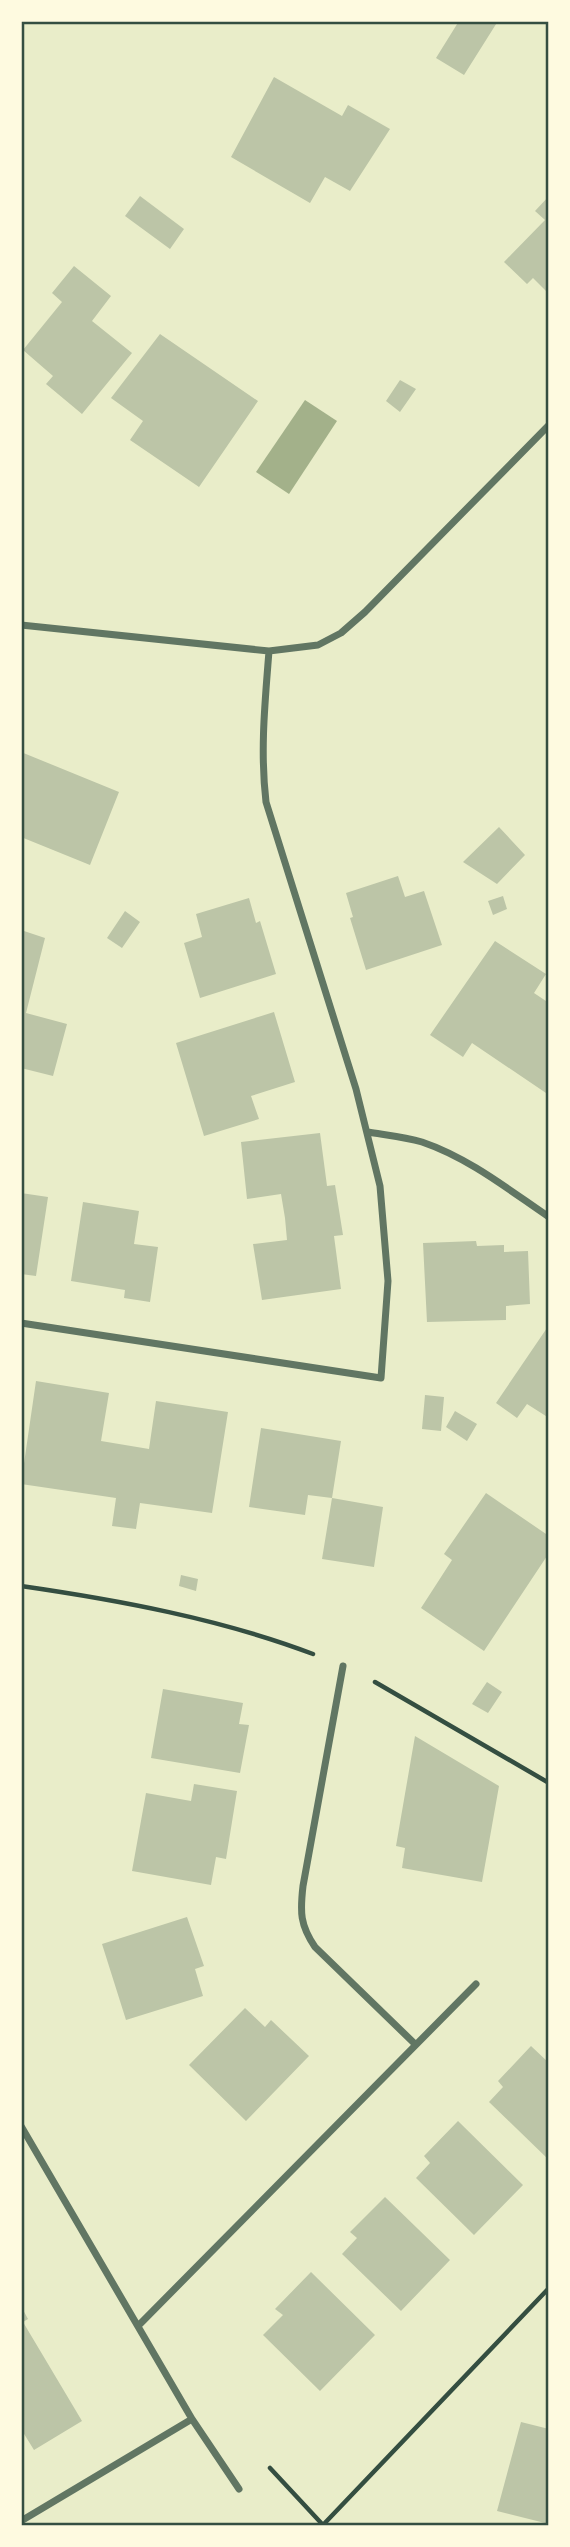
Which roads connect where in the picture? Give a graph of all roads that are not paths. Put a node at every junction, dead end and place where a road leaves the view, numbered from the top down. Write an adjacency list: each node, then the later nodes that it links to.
1 (549, 425): 3 (street)
2 (21, 625): 3 (street)
3 (269, 650): 4 (street)
4 (368, 1132): 5 (street); 6 (street)
5 (549, 1217)
6 (21, 1322)
7 (343, 1666): 9 (street)
8 (476, 1984): 9 (street)
9 (415, 2044): 11 (street)
10 (21, 2126): 11 (street)
11 (139, 2325): 12 (street)
12 (192, 2419): 13 (street); 14 (street)
13 (239, 2489)
14 (21, 2521)

